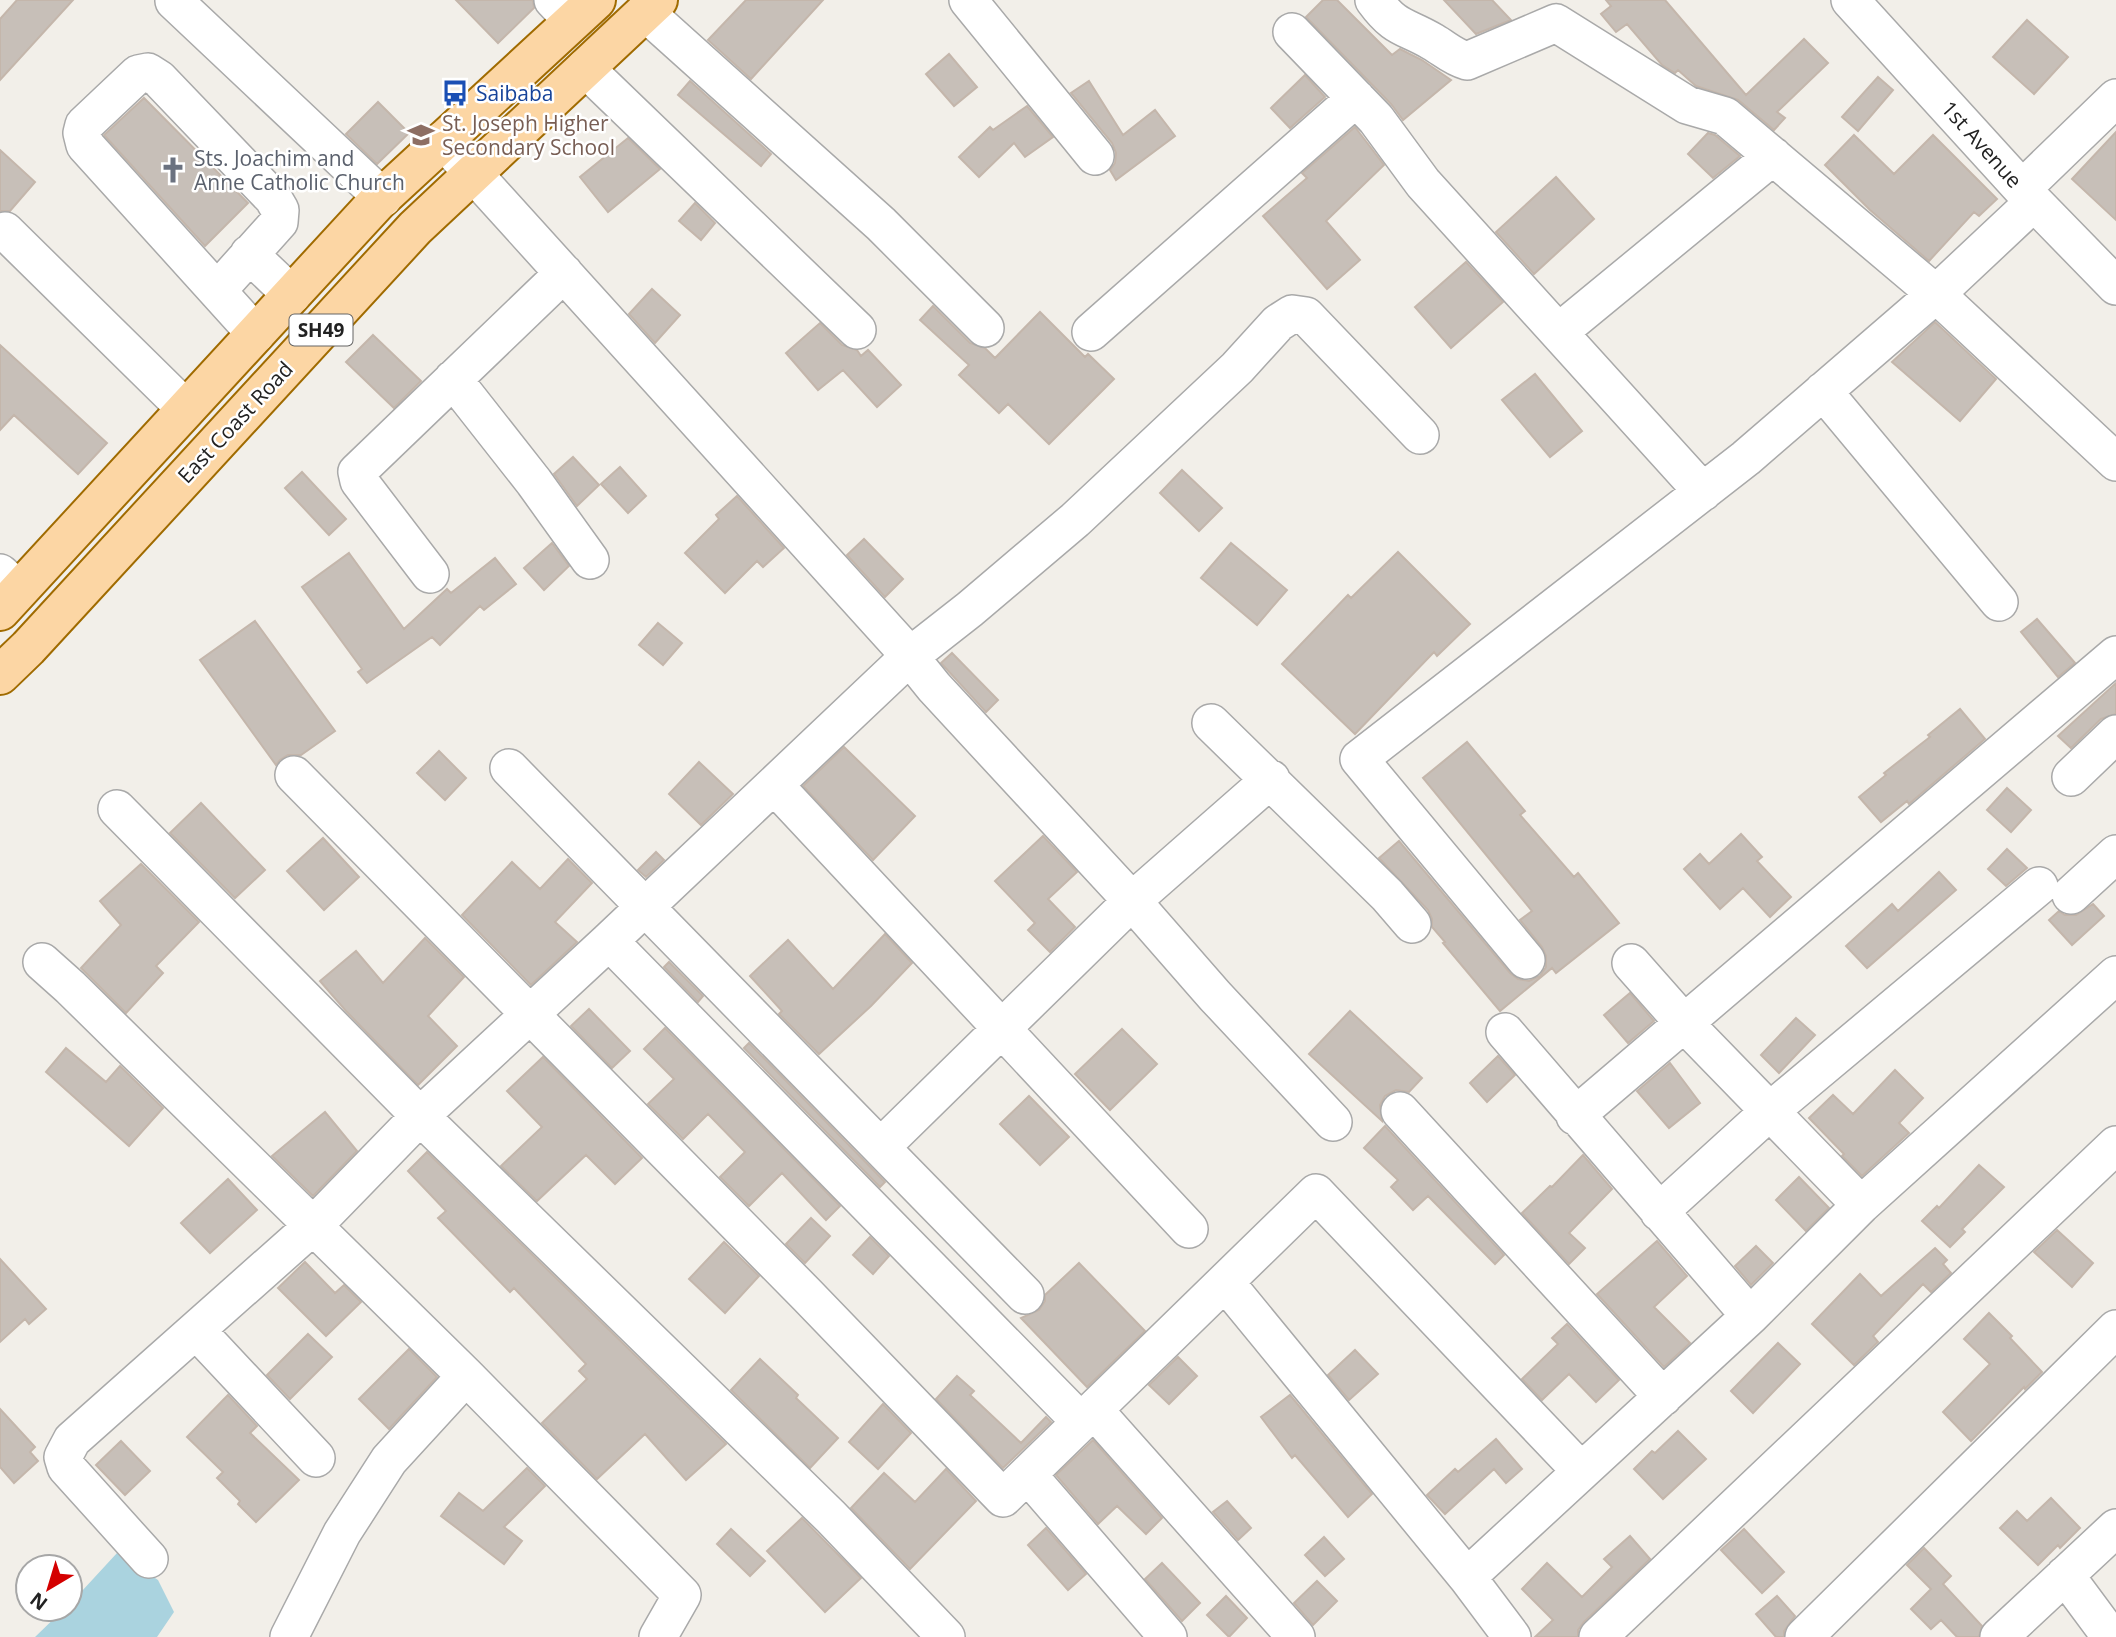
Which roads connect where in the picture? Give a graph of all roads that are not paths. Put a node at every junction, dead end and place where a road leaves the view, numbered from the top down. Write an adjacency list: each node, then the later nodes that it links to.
1 (968, 0): 12 (street)
2 (1374, 0): 13 (street)
3 (174, 1): 16 (street)
4 (1863, 4): 15 (street, 1st Avenue)
5 (652, 6): 8 (main road, East Coast Road / SH49); 25 (street)
6 (574, 7): 11 (main road, SH49)
7 (1292, 32): 10 (street)
8 (585, 68): 14 (main road, East Coast Road / SH49); 26 (street)
9 (2116, 98): 15 (street)
10 (1356, 99): 27 (street); 28 (street)
11 (443, 140): 14 (street); 16 (main road, SH49)
12 (1095, 156)
13 (1773, 156): 23 (street); 28 (street)
14 (474, 174): 17 (main road, East Coast Road / SH49); 20 (street)
15 (2028, 195): 21 (street, 1st Avenue); 23 (street)
16 (383, 198): 17 (main road); 24 (main road, SH49)
17 (415, 228): 42 (main road, East Coast Road / SH49)
18 (5, 231): 32 (street)
19 (249, 254): 22 (street); 22 (street); 24 (street)
20 (564, 274): 30 (street); 41 (street)
21 (2116, 286)
22 (217, 291): 29 (street)
23 (1936, 293): 31 (street); 34 (street)
24 (292, 295): 29 (main road, SH49)
25 (985, 328)
26 (857, 330)
27 (1091, 332)
28 (1559, 332): 35 (street)
29 (256, 334): 32 (main road, SH49)
30 (453, 379): 36 (street); 37 (street)
31 (1823, 391): 35 (street); 39 (street)
32 (186, 409): 38 (main road, SH49)
33 (1420, 435): 41 (street)
34 (2116, 462)
35 (1703, 492): 56 (street)
36 (590, 560)
37 (430, 574)
38 (6, 591)
39 (1998, 602)
40 (2116, 655): 61 (street)
41 (910, 656): 49 (street); 52 (street)
42 (0, 675)
43 (1211, 723): 48 (street)
44 (2116, 734): 47 (street)
45 (509, 768): 53 (street)
46 (294, 775): 60 (street)
47 (2071, 777)
48 (1271, 779): 52 (street); 54 (street)
49 (774, 785): 53 (street); 62 (street)
50 (117, 809): 66 (street)
51 (2116, 854): 65 (street)
52 (1132, 901): 62 (street); 68 (street)
53 (646, 906): 55 (street); 70 (street)
54 (1412, 924)
55 (610, 941): 60 (street); 82 (street)
56 (1526, 960)
57 (42, 962): 73 (street)
58 (1631, 963): 61 (street)
59 (2116, 975): 71 (street)
60 (529, 1015): 66 (street); 85 (street)
61 (1684, 1023): 65 (street); 67 (street)
62 (1003, 1030): 70 (street); 74 (street)
63 (1505, 1032): 67 (street)
64 (1400, 1111): 81 (street)
65 (1770, 1111): 71 (street); 72 (street)
66 (420, 1116): 73 (street); 92 (street)
67 (1576, 1116): 72 (street)
68 (1333, 1122)
69 (2116, 1145): 96 (street)
70 (882, 1146): 76 (street)
71 (1861, 1205): 77 (street)
72 (1659, 1212): 77 (street)
73 (313, 1227): 79 (street); 80 (street)
74 (1189, 1229)
75 (1225, 1282): 82 (street); 84 (street); 89 (street)
76 (1025, 1295)
77 (1750, 1316): 81 (street)
78 (2116, 1329): 97 (street)
79 (196, 1330): 83 (street); 87 (street)
80 (466, 1376): 90 (street); 91 (street)
81 (1663, 1397): 84 (street)
82 (1087, 1416): 85 (street); 94 (street)
83 (316, 1458)
84 (1581, 1471): 89 (street)
85 (1028, 1475): 93 (street)
86 (2116, 1528): 88 (street)
87 (149, 1559)
88 (2065, 1575): 98 (street); 99 (street)
89 (1467, 1577): 95 (street)
90 (664, 1634)
91 (289, 1637)
92 (946, 1637)
93 (1168, 1637)
94 (1296, 1637)
95 (1512, 1637)
96 (1598, 1637)
97 (1804, 1637)
98 (1999, 1637)
99 (2111, 1637)

